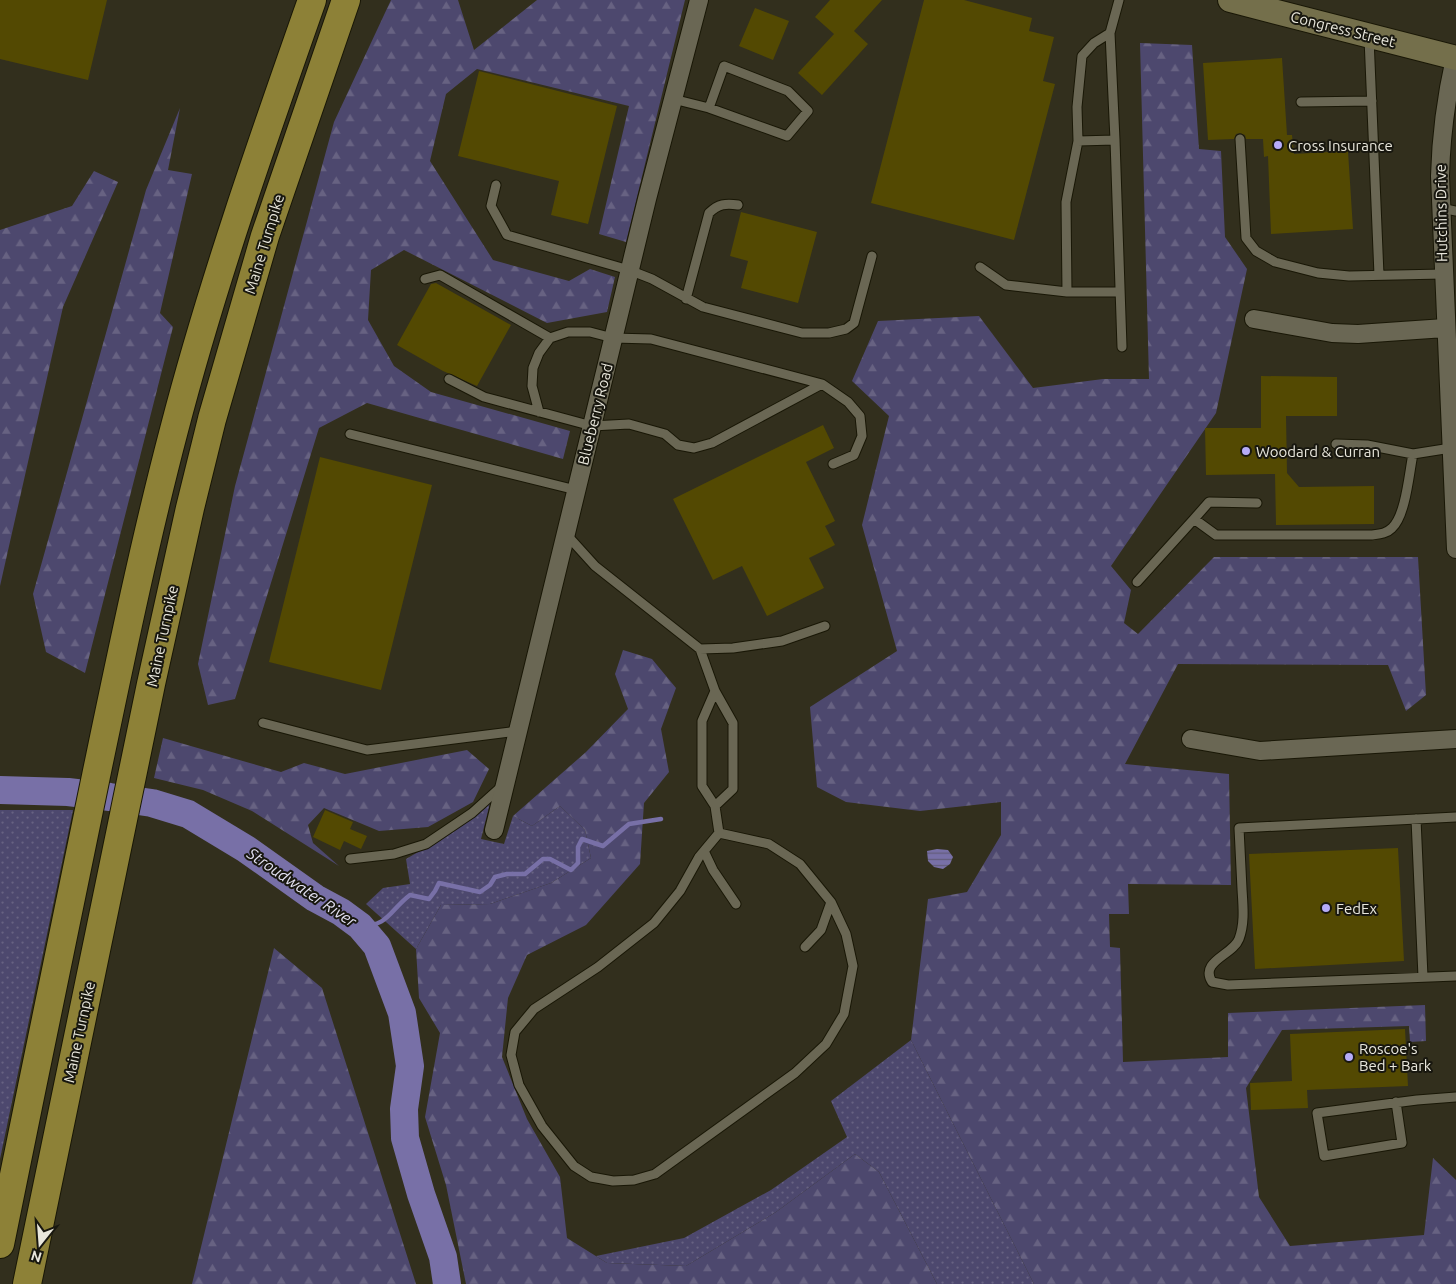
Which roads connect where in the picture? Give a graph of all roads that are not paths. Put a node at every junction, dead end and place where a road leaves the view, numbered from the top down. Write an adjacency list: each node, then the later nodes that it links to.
1 (312, 0): 70 (highway)
2 (346, 0): 71 (highway, Maine Turnpike)
3 (699, 0): 9 (street, Blueberry Road)
4 (1119, 0): 6 (lane)
5 (1230, 0): 7 (main road, Congress Street)
6 (1110, 33): 14 (lane); 15 (lane)
7 (1369, 36): 8 (main road, Congress Street); 10 (lane)
8 (1456, 57): 18 (street, Hutchins Drive)
9 (673, 98): 12 (lane); 21 (street, Blueberry Road)
10 (1372, 101): 11 (lane); 23 (lane)
11 (1301, 102)
12 (709, 108): 12 (lane)
13 (1240, 139): 23 (lane)
14 (1115, 140): 15 (lane); 26 (lane)
15 (1078, 142): 25 (lane)
16 (496, 185): 21 (lane)
17 (738, 205): 27 (lane)
18 (1449, 210): 22 (street, Hutchins Drive)
19 (872, 256): 27 (lane)
20 (980, 268): 25 (lane)
21 (629, 270): 27 (lane); 31 (street, Blueberry Road)
22 (1443, 274): 23 (lane); 29 (street, Hutchins Drive)
23 (1379, 275)
24 (425, 278): 30 (lane)
25 (1067, 292): 26 (lane)
26 (1119, 292): 32 (lane)
27 (686, 298)
28 (1254, 319): 29 (street)
29 (1445, 328): 39 (street, Hutchins Drive)
30 (550, 338): 31 (lane); 35 (lane)
31 (613, 338): 34 (lane); 36 (street, Blueberry Road)
32 (1122, 347)
33 (450, 379): 35 (lane)
34 (822, 384): 36 (lane); 41 (lane)
35 (539, 412): 36 (lane)
36 (592, 426): 42 (street, Blueberry Road)
37 (350, 434): 42 (lane)
38 (1336, 444): 40 (lane)
39 (1451, 448): 40 (lane); 46 (street, Hutchins Drive)
40 (1413, 454): 44 (lane)
41 (833, 464)
42 (576, 490): 45 (street, Blueberry Road)
43 (1257, 503): 44 (lane)
44 (1194, 519): 47 (lane)
45 (566, 533): 49 (lane); 52 (street, Blueberry Road)
46 (1456, 549)
47 (1137, 582)
48 (825, 626): 49 (lane)
49 (700, 649): 50 (lane)
50 (715, 692): 56 (lane); 56 (lane)
51 (263, 723): 52 (lane)
52 (518, 731): 55 (street, Blueberry Road)
53 (1191, 739): 54 (street)
54 (1456, 740)
55 (506, 782): 59 (street, Blueberry Road); 62 (lane)
56 (715, 806): 60 (lane)
57 (1456, 818): 58 (lane)
58 (1416, 819): 67 (lane); 67 (lane)
59 (494, 830)
60 (719, 832): 61 (lane); 63 (lane)
61 (704, 851): 63 (lane); 64 (lane)
62 (350, 859)
63 (831, 902): 65 (lane)
64 (736, 904)
65 (805, 947)
66 (1456, 976): 67 (lane)
67 (1423, 977)
68 (1456, 1097): 69 (lane)
69 (1396, 1102): 69 (lane)
70 (0, 1244)
71 (27, 1284)

